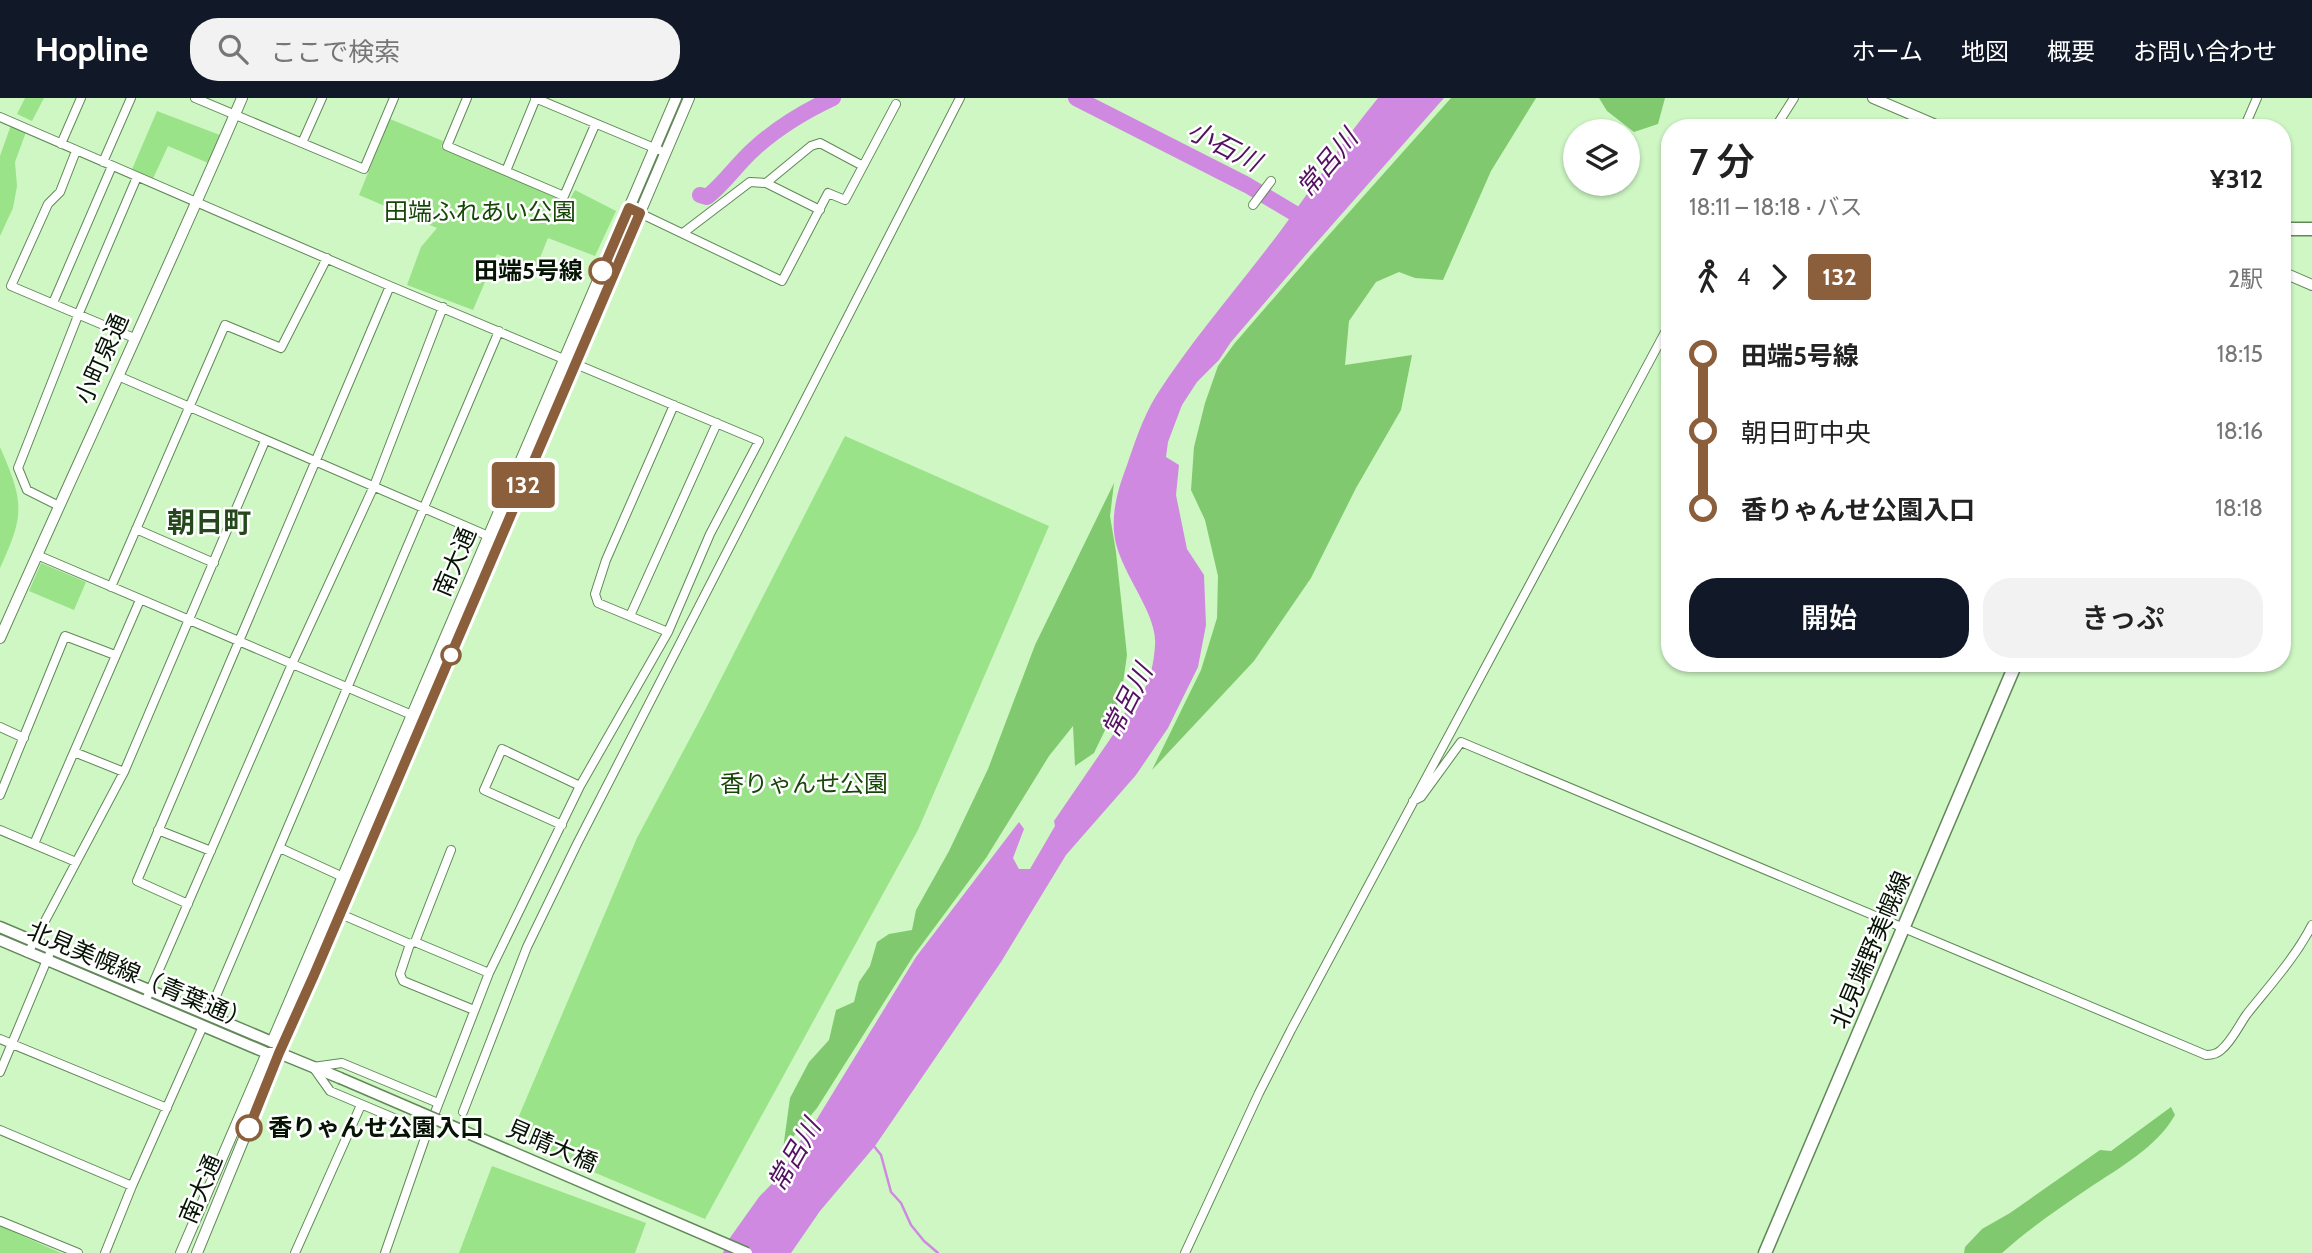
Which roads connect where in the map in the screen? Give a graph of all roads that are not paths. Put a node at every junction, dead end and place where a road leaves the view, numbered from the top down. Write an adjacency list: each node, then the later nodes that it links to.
1 (81, 98): 23 (street)
2 (131, 98): 27 (street)
3 (195, 98): 16 (street)
4 (242, 98): 16 (street, 小町泉通)
5 (322, 98): 22 (street)
6 (394, 98): 22 (street)
7 (467, 98): 30 (street)
8 (535, 98): 21 (street); 30 (street)
9 (676, 98): 24 (street, 南大通)
10 (689, 98): 26 (street, 南大通)
11 (960, 98): 122 (street)
12 (1794, 98): 18 (street)
13 (1873, 98): 19 (street)
14 (2257, 98): 20 (street)
15 (895, 104): 29 (street)
16 (234, 115): 22 (street); 34 (street, 小町泉通)
17 (0, 117): 23 (street)
18 (1780, 119)
19 (1922, 119)
20 (2248, 119)
21 (595, 125): 24 (street); 30 (street)
22 (302, 143)
23 (61, 144): 25 (street)
24 (654, 148): 26 (street); 36 (street, 南大通)
25 (76, 151): 27 (street); 46 (street)
26 (665, 153): 38 (street, 南大通)
27 (103, 162): 28 (street)
28 (112, 166): 31 (street); 46 (street)
29 (863, 166): 33 (street); 37 (street)
30 (506, 171)
31 (137, 177): 34 (street); 48 (street)
32 (1270, 181): 35 (street)
33 (766, 183): 37 (street); 41 (street)
34 (197, 203): 42 (street); 50 (street, 小町泉通)
35 (1253, 205)
36 (629, 208): 38 (street); 52 (street, 南大通)
37 (820, 210): 41 (street)
38 (640, 213): 41 (street); 53 (street, 南大通)
39 (2291, 229): 40 (main road)
40 (2312, 229)
41 (683, 233)
42 (327, 258): 45 (street); 56 (street)
43 (2291, 276): 44 (street)
44 (2312, 285)
45 (390, 286): 47 (street); 59 (street)
46 (53, 303): 48 (street)
47 (443, 307): 49 (street); 60 (street)
48 (79, 313): 50 (street); 61 (street)
49 (499, 331): 52 (street); 62 (street)
50 (134, 338): 54 (street, 小町泉通)
51 (1661, 340): 86 (street)
52 (564, 359): 53 (street); 64 (street, 南大通)
53 (575, 363): 55 (street); 65 (street, 南大通)
54 (118, 376): 56 (street); 61 (street, 小町泉通)
55 (674, 405): 57 (street); 70 (street)
56 (189, 408): 58 (street); 63 (street)
57 (718, 423): 70 (street); 72 (street)
58 (265, 441): 59 (street); 67 (street)
59 (316, 463): 60 (street); 74 (street)
60 (374, 486): 62 (street); 76 (street)
61 (59, 506): 66 (street, 小町泉通)
62 (424, 508): 64 (street); 78 (street)
63 (136, 529): 67 (street); 68 (street)
64 (488, 536): 65 (street); 79 (street, 南大通)
65 (499, 540): 98 (street, 南大通)
66 (37, 555): 68 (street); 73 (street, 小町泉通)
67 (214, 563): 71 (street)
68 (111, 587): 69 (street)
69 (140, 600): 71 (street); 75 (street)
70 (630, 616): 72 (street)
71 (189, 620): 74 (street); 83 (street)
72 (668, 632): 84 (street)
73 (0, 638)
74 (239, 641): 76 (street); 89 (street)
75 (115, 655): 81 (street); 82 (street)
76 (292, 664): 78 (street); 93 (street)
77 (2012, 672): 100 (main road, 北見端野美幌線)
78 (348, 688): 79 (street); 91 (street)
79 (412, 715): 95 (street, 南大通)
80 (0, 727): 81 (street)
81 (24, 738): 85 (street)
82 (74, 752): 83 (street); 90 (street)
83 (124, 772): 94 (street)
84 (580, 786): 87 (street); 87 (street)
85 (0, 795)
86 (1413, 801): 100 (street); 134 (street)
87 (562, 825): 107 (street)
88 (0, 830): 90 (street)
89 (158, 830): 93 (street); 96 (street)
90 (34, 844): 94 (street)
91 (280, 848): 95 (street); 111 (street)
92 (451, 850): 103 (street)
93 (211, 851): 96 (street)
94 (76, 862): 104 (street)
95 (343, 877): 97 (street, 南大通)
96 (188, 904): 108 (street)
97 (329, 909): 98 (street); 115 (street, 南大通)
98 (340, 914): 103 (street); 116 (street, 南大通)
99 (2312, 925): 100 (street)
100 (1904, 926): 135 (main road, 北見端野美幌線)
101 (0, 927): 104 (main road, 北見美幌線（青葉通）)
102 (0, 940): 104 (main road, 北見美幌線（青葉通）)
103 (413, 943): 107 (street); 110 (street)
104 (31, 947): 105 (main road, 北見美幌線（青葉通）); 106 (main road, 北見美幌線（青葉通）)
105 (51, 949): 106 (street); 108 (main road, 北見美幌線（青葉通）)
106 (47, 960): 109 (main road, 北見美幌線（青葉通）); 114 (street)
107 (489, 973): 110 (street)
108 (150, 991): 109 (street); 111 (main road, 北見美幌線（青葉通）)
109 (145, 1002): 112 (main road, 北見美幌線（青葉通）)
110 (474, 1010): 119 (street)
111 (208, 1015): 115 (main road, 北見美幌線（青葉通）)
112 (203, 1026): 115 (main road, 北見美幌線（青葉通）); 121 (street)
113 (0, 1039): 114 (street)
114 (12, 1044): 118 (street); 121 (street)
115 (269, 1047): 116 (main road); 129 (street, 南大通)
116 (279, 1053): 117 (main road); 130 (street, 南大通)
117 (313, 1067): 119 (street); 120 (street); 133 (main road, 見晴大橋, bridge)
118 (0, 1072)
119 (438, 1103): 124 (street)
120 (361, 1105): 124 (street); 131 (street)
121 (167, 1108): 125 (street)
122 (463, 1112)
123 (0, 1130): 125 (street)
124 (427, 1132): 132 (street)
125 (132, 1186): 128 (street)
126 (0, 1221): 127 (street)
127 (78, 1253)
128 (105, 1253)
129 (181, 1253)
130 (197, 1253)
131 (295, 1253)
132 (384, 1253)
133 (747, 1253)
134 (1185, 1253)
135 (1765, 1253)

